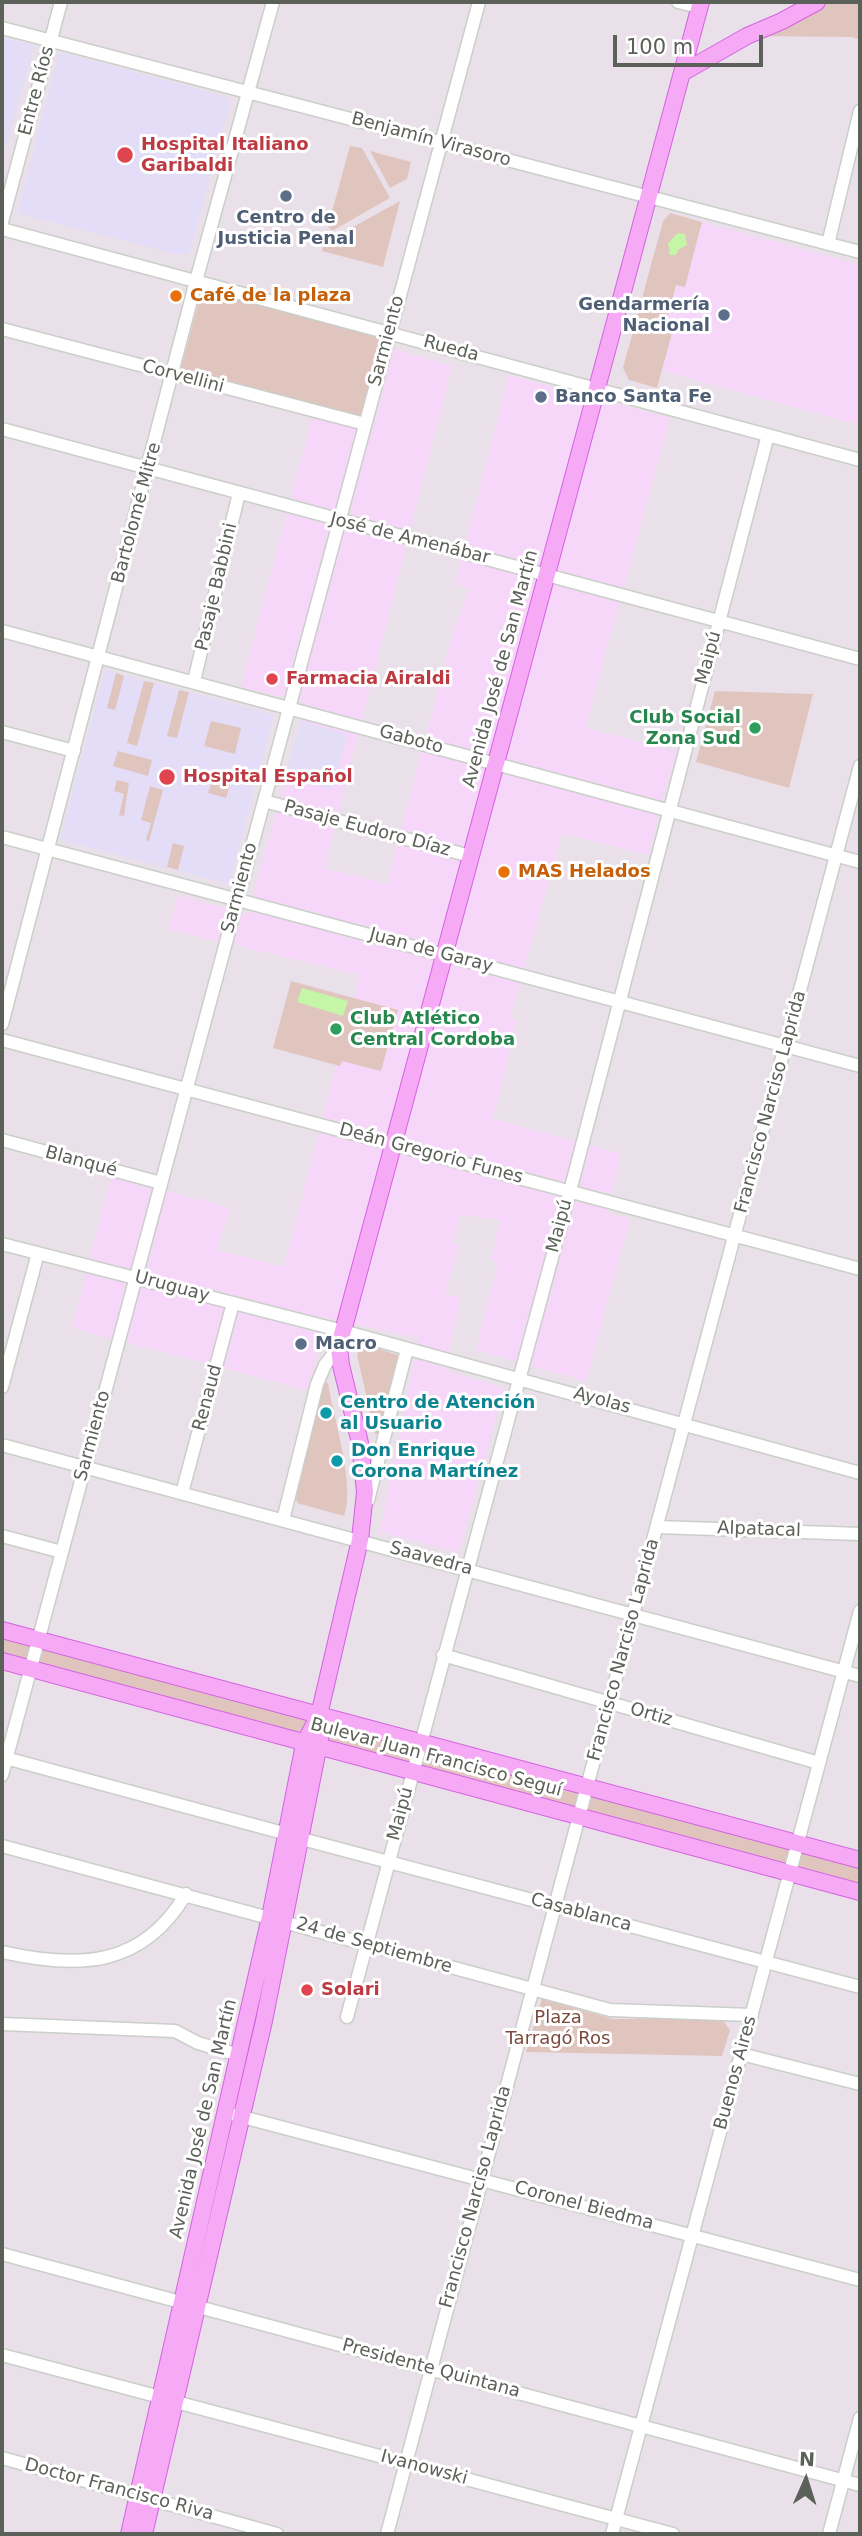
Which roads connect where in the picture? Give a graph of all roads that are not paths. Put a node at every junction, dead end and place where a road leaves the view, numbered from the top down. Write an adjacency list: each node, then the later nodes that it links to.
1 (61, 2): 8 (street, Entre Ríos)
2 (273, 2): 10 (street, Bartolomé Mitre)
3 (479, 2): 12 (street, Sarmiento)
4 (678, 2): 6 (street)
5 (817, 2): 9 (main road)
6 (700, 5): 9 (main road, Avenida José de San Martín)
7 (2, 28): 8 (street, Benjamín Virasoro)
8 (50, 41): 10 (street, Benjamín Virasoro); 14 (street, Entre Ríos)
9 (682, 72): 13 (main road, Avenida José de San Martín)
10 (248, 91): 12 (street, Benjamín Virasoro); 18 (street, Bartolomé Mitre)
11 (860, 111): 16 (street)
12 (441, 143): 13 (street, Benjamín Virasoro); 20 (street, Sarmiento)
13 (649, 197): 16 (street, Benjamín Virasoro); 22 (main road, Avenida José de San Martín)
14 (2, 222)
15 (2, 229): 18 (street, Rueda)
16 (828, 244): 17 (street, Benjamín Virasoro)
17 (860, 253)
18 (196, 281): 20 (street, Rueda); 21 (street, Bartolomé Mitre)
19 (2, 329): 21 (street, Corvellini)
20 (390, 332): 22 (street, Rueda); 23 (street, Sarmiento)
21 (172, 374): 23 (street, Corvellini); 27 (street, Bartolomé Mitre)
22 (597, 388): 25 (street, Rueda); 30 (main road, Avenida José de San Martín)
23 (365, 425): 29 (street, Sarmiento)
24 (2, 429): 27 (street, José de Amenábar)
25 (768, 435): 26 (street, Rueda); 31 (street, Maipú)
26 (860, 460)
27 (148, 469): 28 (street, José de Amenábar); 33 (street, Bartolomé Mitre)
28 (239, 493): 29 (street, José de Amenábar); 35 (street, Pasaje Babbini)
29 (339, 521): 30 (street, José de Amenábar); 36 (street, Sarmiento)
30 (546, 575): 31 (street, José de Amenábar); 39 (main road, Avenida José de San Martín)
31 (719, 621): 34 (street, José de Amenábar); 42 (street, Maipú)
32 (2, 631): 33 (street, Gaboto)
33 (99, 657): 35 (street, Gaboto); 38 (street, Bartolomé Mitre)
34 (860, 659)
35 (194, 681): 36 (street, Gaboto)
36 (289, 707): 39 (street, Gaboto); 41 (street, Sarmiento)
37 (2, 732): 38 (street)
38 (74, 751): 44 (street, Bartolomé Mitre)
39 (495, 762): 42 (street, Gaboto); 45 (main road, Avenida José de San Martín)
40 (860, 766): 46 (street, Francisco Narciso Laprida)
41 (264, 801): 45 (street, Pasaje Eudoro Díaz); 48 (street, Sarmiento)
42 (669, 810): 46 (street, Gaboto); 50 (street, Maipú)
43 (2, 837): 44 (street, Juan de Garay)
44 (48, 849): 48 (street, Juan de Garay); 51 (street, Bartolomé Mitre)
45 (470, 856): 49 (main road, Avenida José de San Martín)
46 (837, 856): 47 (street, Gaboto); 53 (street, Francisco Narciso Laprida)
47 (860, 862)
48 (237, 899): 49 (street, Juan de Garay); 55 (street, Sarmiento)
49 (443, 954): 50 (street, Juan de Garay); 57 (main road, Avenida José de San Martín)
50 (618, 1001): 53 (street, Juan de Garay); 59 (street, Maipú)
51 (2, 1024)
52 (2, 1040): 55 (street, Deán Gregorio Funes)
53 (786, 1046): 54 (street, Juan de Garay); 60 (street, Francisco Narciso Laprida)
54 (860, 1066)
55 (186, 1089): 57 (street, Deán Gregorio Funes); 58 (street, Sarmiento)
56 (2, 1140): 58 (street, Blanqué)
57 (392, 1144): 59 (street, Deán Gregorio Funes); 66 (main road, Avenida José de San Martín)
58 (161, 1183): 64 (street, Sarmiento)
59 (570, 1191): 60 (street, Deán Gregorio Funes); 68 (street, Maipú)
60 (735, 1237): 63 (street, Deán Gregorio Funes); 70 (street, Francisco Narciso Laprida)
61 (2, 1244): 62 (street, Uruguay)
62 (38, 1253): 64 (street, Uruguay); 69 (street)
63 (860, 1269)
64 (136, 1278): 65 (street, Uruguay); 72 (street, Sarmiento)
65 (233, 1303): 66 (street, Uruguay); 74 (street, Renaud)
66 (341, 1339): 67 (street, Ayolas); 75 (main road, Avenida José de San Martín); 76 (street, Avenida José de San Martín)
67 (407, 1349): 68 (street, Ayolas); 75 (street, Avenida José de San Martín)
68 (518, 1378): 70 (street, Ayolas); 82 (street, Maipú)
69 (2, 1387)
70 (685, 1423): 73 (street, Ayolas); 77 (street, Francisco Narciso Laprida)
71 (2, 1445): 72 (street, Saavedra)
72 (85, 1467): 74 (street, Saavedra); 81 (street, Sarmiento)
73 (860, 1473)
74 (182, 1493): 76 (street, Saavedra)
75 (364, 1514): 80 (main road, Avenida José de San Martín)
76 (283, 1520): 80 (street, Saavedra)
77 (657, 1527): 78 (street, Alpatacal); 84 (street, Francisco Narciso Laprida)
78 (860, 1534)
79 (2, 1536): 81 (street)
80 (360, 1540): 82 (street, Saavedra); 93 (main road, Avenida José de San Martín)
81 (62, 1552): 86 (street, Sarmiento)
82 (466, 1568): 84 (street, Saavedra); 87 (street, Maipú)
83 (860, 1611): 90 (street, Buenos Aires)
84 (633, 1615): 90 (street, Saavedra); 92 (street, Francisco Narciso Laprida)
85 (2, 1630): 86 (main road, Bulevar Juan Francisco Seguí)
86 (38, 1640): 89 (street, Sarmiento); 93 (main road, Bulevar Juan Francisco Seguí)
87 (443, 1655): 92 (street, Ortiz); 94 (street, Maipú)
88 (2, 1661): 89 (main road, Bulevar Juan Francisco Seguí)
89 (30, 1668): 95 (main road, Bulevar Juan Francisco Seguí); 97 (street, Sarmiento)
90 (844, 1671): 91 (street, Saavedra); 98 (street, Buenos Aires)
91 (860, 1676)
92 (610, 1703): 98 (street, Ortiz); 101 (street, Francisco Narciso Laprida)
93 (319, 1715): 94 (main road, Bulevar Juan Francisco Seguí); 95 (main road, Avenida José de San Martín); 96 (main road, Avenida José de San Martín)
94 (420, 1742): 99 (street, Maipú); 101 (main road, Bulevar Juan Francisco Seguí)
95 (304, 1744): 96 (main road, Bulevar Juan Francisco Seguí); 103 (main road, Avenida José de San Martín)
96 (321, 1748): 99 (main road, Bulevar Juan Francisco Seguí); 103 (main road, Avenida José de San Martín)
97 (4, 1758): 100 (street, Sarmiento); 103 (street, Casablanca)
98 (819, 1763): 104 (street, Buenos Aires)
99 (412, 1772): 102 (main road, Bulevar Juan Francisco Seguí); 107 (street, Maipú)
100 (2, 1775)
101 (588, 1787): 102 (street, Francisco Narciso Laprida); 104 (main road, Bulevar Juan Francisco Seguí)
102 (579, 1816): 108 (main road, Bulevar Juan Francisco Seguí); 111 (street, Francisco Narciso Laprida)
103 (294, 1837): 107 (street, Casablanca); 112 (main road, Avenida José de San Martín)
104 (798, 1843): 106 (main road, Bulevar Juan Francisco Seguí); 108 (street, Buenos Aires)
105 (2, 1846): 110 (street, 24 de Septiembre)
106 (860, 1860)
107 (388, 1861): 111 (street, Casablanca); 113 (street, Maipú)
108 (789, 1874): 109 (main road, Bulevar Juan Francisco Seguí); 115 (street, Buenos Aires)
109 (860, 1892)
110 (186, 1894): 112 (street, 24 de Septiembre); 114 (street)
111 (555, 1907): 115 (street, Casablanca); 117 (street, Francisco Narciso Laprida)
112 (278, 1918): 113 (street, 24 de Septiembre); 121 (main road, Avenida José de San Martín); 124 (main road, Avenida José de San Martín)
113 (366, 1946): 117 (street, 24 de Septiembre); 119 (street, Maipú)
114 (2, 1952)
115 (766, 1962): 116 (street, Casablanca); 118 (street, Buenos Aires)
116 (860, 1987)
117 (531, 1991): 118 (street, 24 de Septiembre); 125 (street, Francisco Narciso Laprida)
118 (752, 2015): 122 (street, Buenos Aires)
119 (347, 2017)
120 (2, 2024): 121 (street)
121 (239, 2054): 124 (main road, Avenida José de San Martín)
122 (741, 2054): 123 (street); 126 (street, Buenos Aires)
123 (860, 2084)
124 (234, 2114): 125 (street, Coronel Biedma); 129 (main road, Avenida José de San Martín)
125 (481, 2178): 126 (street, Coronel Biedma); 131 (street, Francisco Narciso Laprida)
126 (692, 2235): 128 (street, Coronel Biedma); 134 (street, Buenos Aires)
127 (2, 2254): 129 (street, Presidente Quintana)
128 (860, 2280)
129 (190, 2304): 131 (street, Presidente Quintana); 132 (main road, Avenida José de San Martín)
130 (2, 2355): 132 (street, Ivanowski)
131 (432, 2369): 134 (street, Presidente Quintana); 136 (street, Francisco Narciso Laprida)
132 (168, 2400): 136 (street, Ivanowski); 139 (main road, Avenida José de San Martín)
133 (860, 2418): 137 (street)
134 (641, 2426): 137 (street, Presidente Quintana); 140 (street, Buenos Aires)
135 (2, 2458): 139 (street, Doctor Francisco Riva)
136 (406, 2463): 140 (street, Ivanowski); 144 (street, Francisco Narciso Laprida)
137 (843, 2480): 138 (street, Presidente Quintana); 147 (street)
138 (860, 2485)
139 (146, 2496): 141 (main road, Avenida José de San Martín); 142 (main road, Avenida José de San Martín); 143 (street, Doctor Francisco Riva)
140 (616, 2519): 145 (street, Buenos Aires); 146 (street, Ivanowski)
141 (129, 2534)
142 (145, 2534)
143 (277, 2534)
144 (387, 2534)
145 (612, 2534)
146 (673, 2534)
147 (829, 2534)

